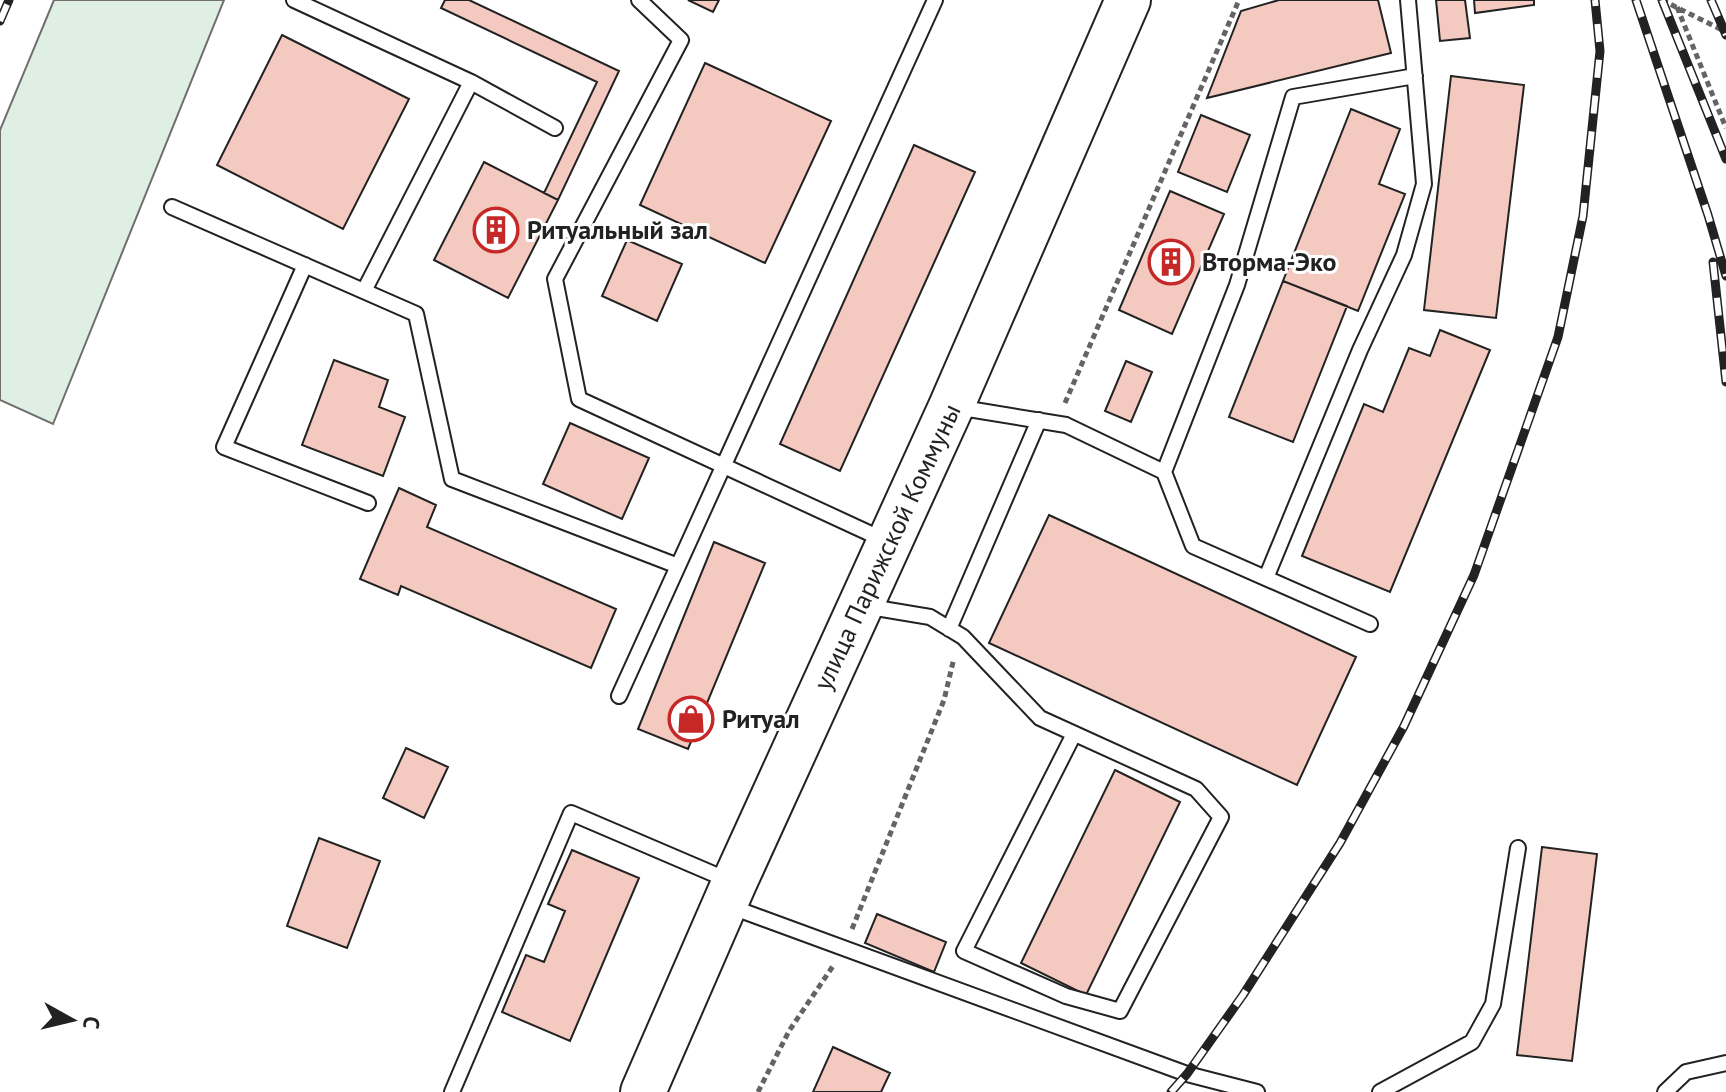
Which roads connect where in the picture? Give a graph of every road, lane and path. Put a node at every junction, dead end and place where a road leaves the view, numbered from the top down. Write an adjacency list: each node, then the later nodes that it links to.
1 (294, 0): 11 (lane)
2 (639, 0): 20 (lane)
3 (935, 0): 20 (lane)
4 (1128, 0): 18 (main road, улица Парижской Коммуны)
5 (1239, 0): 17 (path)
6 (1408, 0): 10 (lane)
7 (1662, 0): 8 (path)
8 (1677, 7): 9 (path); 13 (path)
9 (1726, 32)
10 (1415, 76): 21 (lane); 25 (lane)
11 (471, 82): 12 (lane); 16 (lane)
12 (555, 128)
13 (1726, 128)
14 (172, 207): 15 (lane)
15 (305, 265): 16 (lane); 22 (lane)
16 (364, 291): 24 (lane)
17 (1107, 307)
18 (951, 407): 19 (lane); 23 (main road, улица Парижской Коммуны)
19 (1039, 420): 21 (lane); 28 (lane)
20 (725, 465): 23 (lane); 24 (lane)
21 (1164, 472): 25 (lane)
22 (368, 503)
23 (888, 542): 26 (main road, улица Парижской Коммуны)
24 (678, 566): 30 (lane)
25 (1266, 578): 27 (lane)
26 (860, 605): 28 (lane); 33 (main road, улица Парижской Коммуны)
27 (1370, 624)
28 (949, 629): 31 (lane)
29 (954, 657): 34 (path)
30 (619, 696)
31 (1074, 734): 31 (lane)
32 (1518, 848): 40 (lane)
33 (730, 894): 34 (lane); 36 (lane); 37 (main road, улица Парижской Коммуны)
34 (844, 949): 38 (path); 39 (lane)
35 (1726, 1063): 41 (lane)
36 (452, 1092)
37 (643, 1092)
38 (758, 1092)
39 (1257, 1092)
40 (1380, 1092)
41 (1665, 1092)

